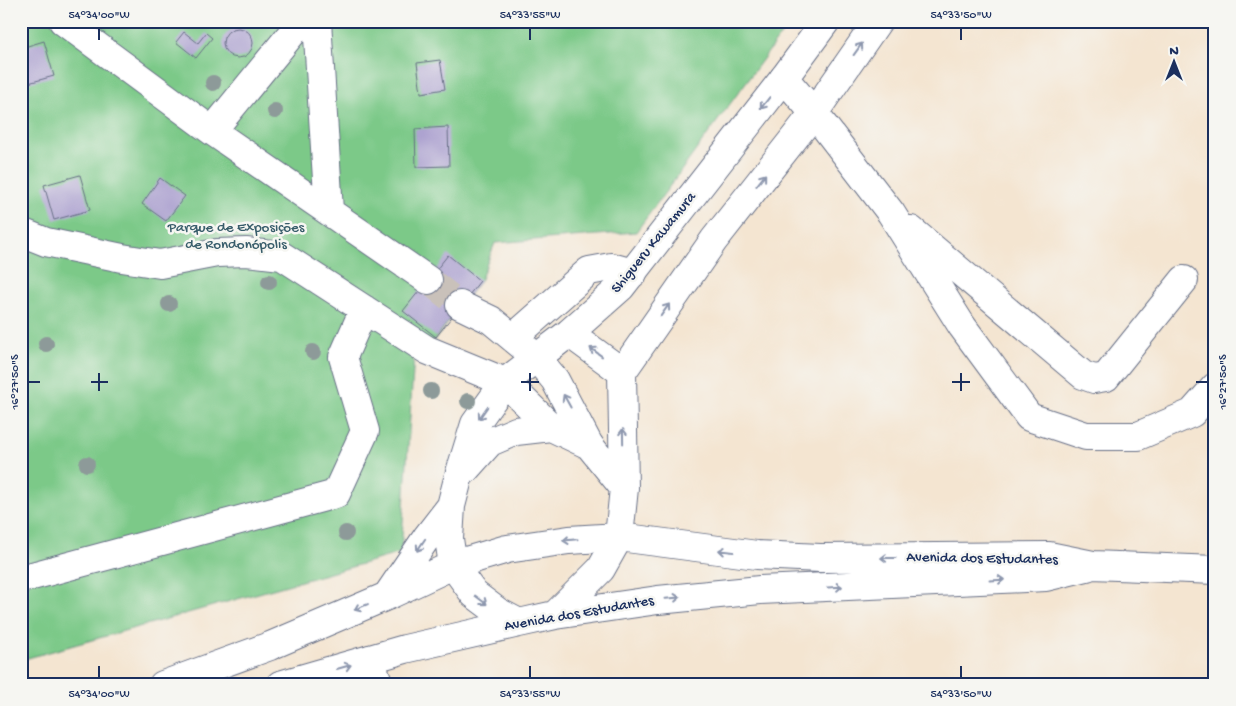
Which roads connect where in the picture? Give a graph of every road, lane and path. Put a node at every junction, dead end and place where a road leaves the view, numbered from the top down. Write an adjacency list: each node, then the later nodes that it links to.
1 (64, 21): 5 (main road)
2 (826, 21): 6 (main road, Shigueru Kawamura)
3 (878, 21): 7 (main road, one-way to 3)
4 (305, 22): 8 (main road); 9 (main road)
5 (92, 30): 8 (main road)
6 (784, 78): 7 (main road); 12 (main road, Shigueru Kawamura, one-way to 12)
7 (814, 113): 10 (main road); 22 (main road, one-way to 7)
8 (212, 130): 9 (main road)
9 (329, 211): 13 (main road)
10 (891, 213): 15 (main road); 18 (main road)
11 (21, 232): 17 (main road)
12 (633, 273): 19 (main road, Shigueru Kawamura); 20 (main road)
13 (428, 280)
14 (1184, 280): 15 (main road)
15 (993, 300): 18 (main road)
16 (460, 305): 20 (main road)
17 (364, 309): 23 (main road); 34 (main road)
18 (962, 326): 24 (main road)
19 (569, 333): 21 (main road, Shigueru Kawamura); 22 (main road, one-way to 19)
20 (513, 338): 21 (main road)
21 (536, 357): 23 (main road, Shigueru Kawamura); 26 (main road, one-way to 21)
22 (622, 372): 28 (main road, one-way to 22)
23 (505, 382): 25 (main road); 27 (main road, Shigueru Kawamura, one-way to 27)
24 (1215, 387)
25 (551, 427): 26 (main road); 27 (main road)
26 (589, 445): 28 (main road)
27 (458, 479): 29 (main road, Shigueru Kawamura)
28 (624, 488): 30 (main road)
29 (451, 506): 32 (main road, Shigueru Kawamura); 35 (main road, one-way to 35)
30 (618, 537): 31 (main road, Avenida dos Estudantes, one-way to 30); 32 (main road, Avenida dos Estudantes, one-way to 32); 36 (main road)
31 (1093, 565): 33 (main road); 36 (main road, Avenida dos Estudantes, one-way to 31)
32 (453, 566): 35 (main road, Avenida dos Estudantes); 37 (main road, Shigueru Kawamura, one-way to 37)
33 (1215, 570)
34 (21, 579)
35 (386, 596): 39 (main road, Avenida dos Estudantes, one-way to 39)
36 (555, 615): 37 (main road, Avenida dos Estudantes)
37 (519, 623): 38 (main road, Avenida dos Estudantes)
38 (370, 659): 40 (main road, Avenida dos Estudantes, one-way to 38); 41 (main road)
39 (163, 685)
40 (280, 685)
41 (380, 685)

